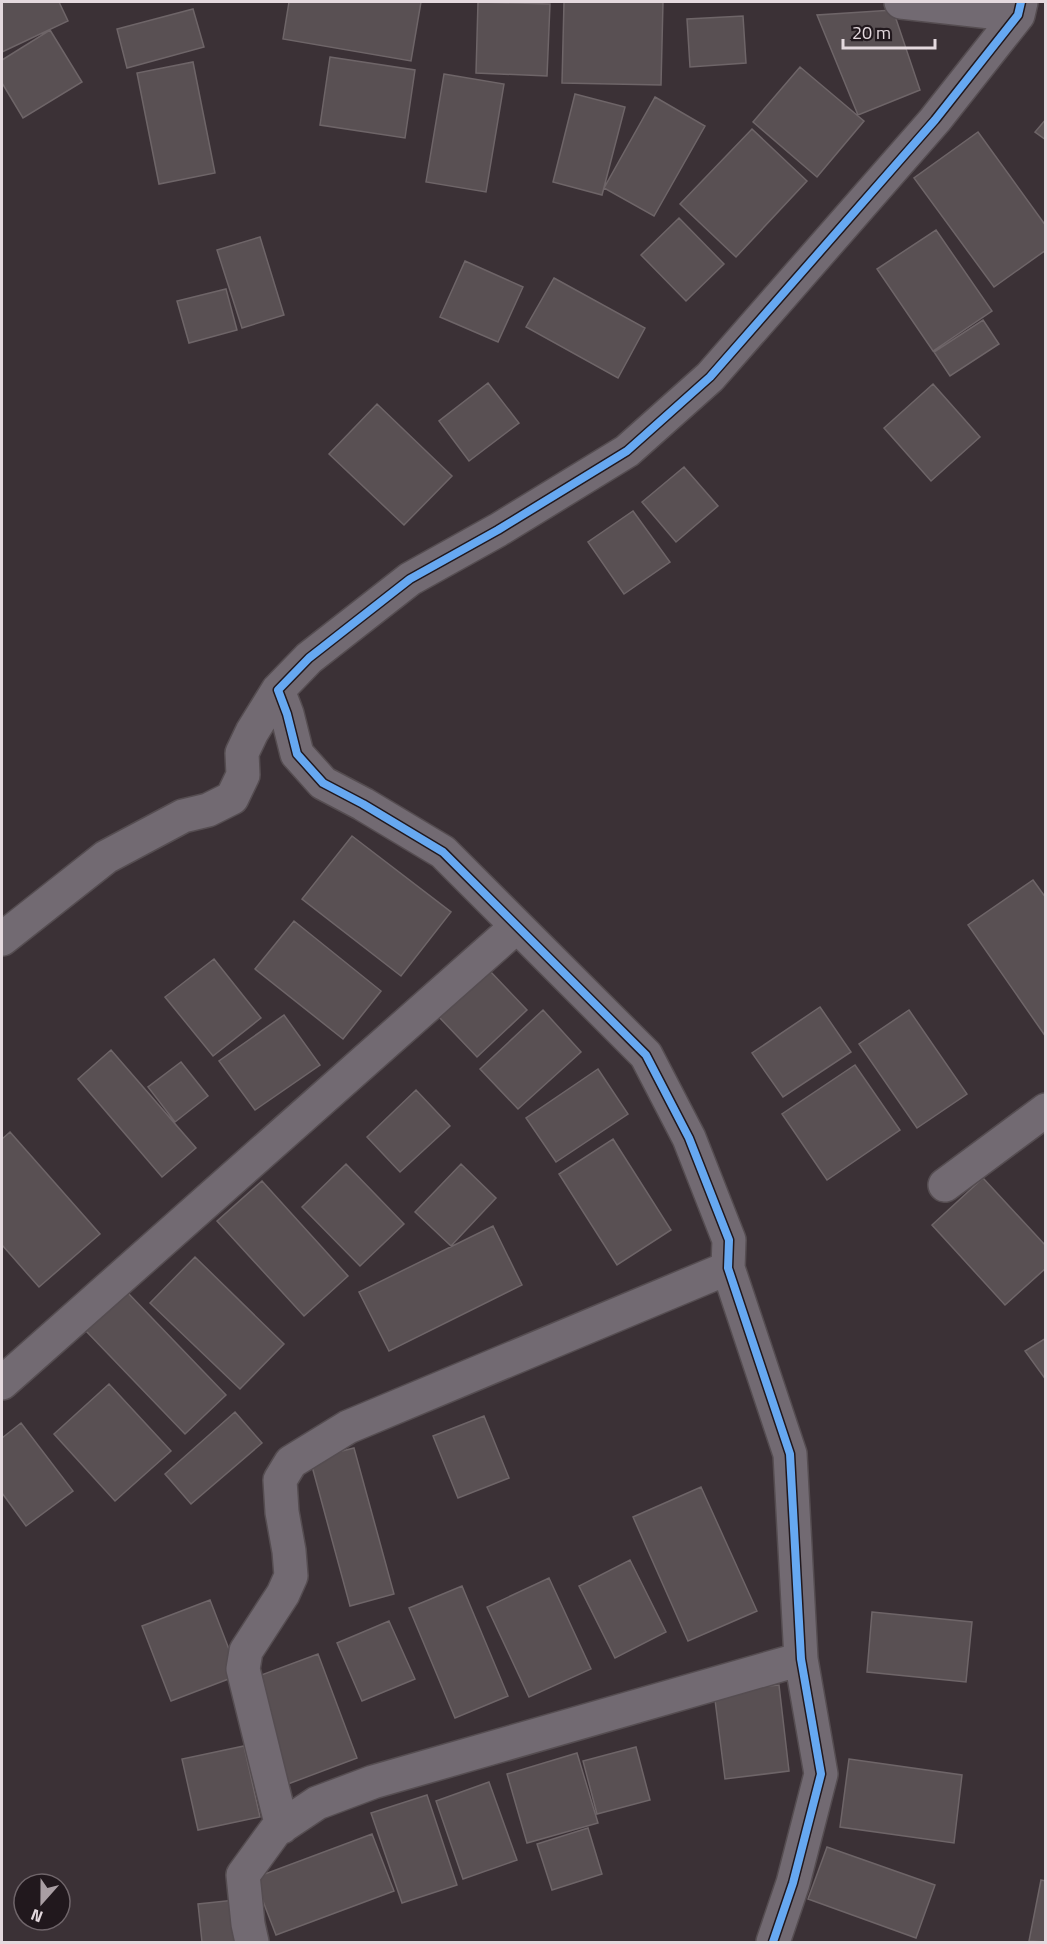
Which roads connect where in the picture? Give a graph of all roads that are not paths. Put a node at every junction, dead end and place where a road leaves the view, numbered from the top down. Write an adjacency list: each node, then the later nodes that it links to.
1 (901, 2): 2 (street)
2 (1019, 8): 3 (street)
3 (278, 690): 4 (street); 5 (street)
4 (516, 927): 8 (street); 9 (street)
5 (2, 939)
6 (1046, 1110): 7 (street)
7 (945, 1185)
8 (728, 1268): 10 (street); 11 (street)
9 (2, 1383)
10 (801, 1659): 11 (street); 13 (street)
11 (282, 1827): 12 (street)
12 (252, 1942)
13 (773, 1942)

